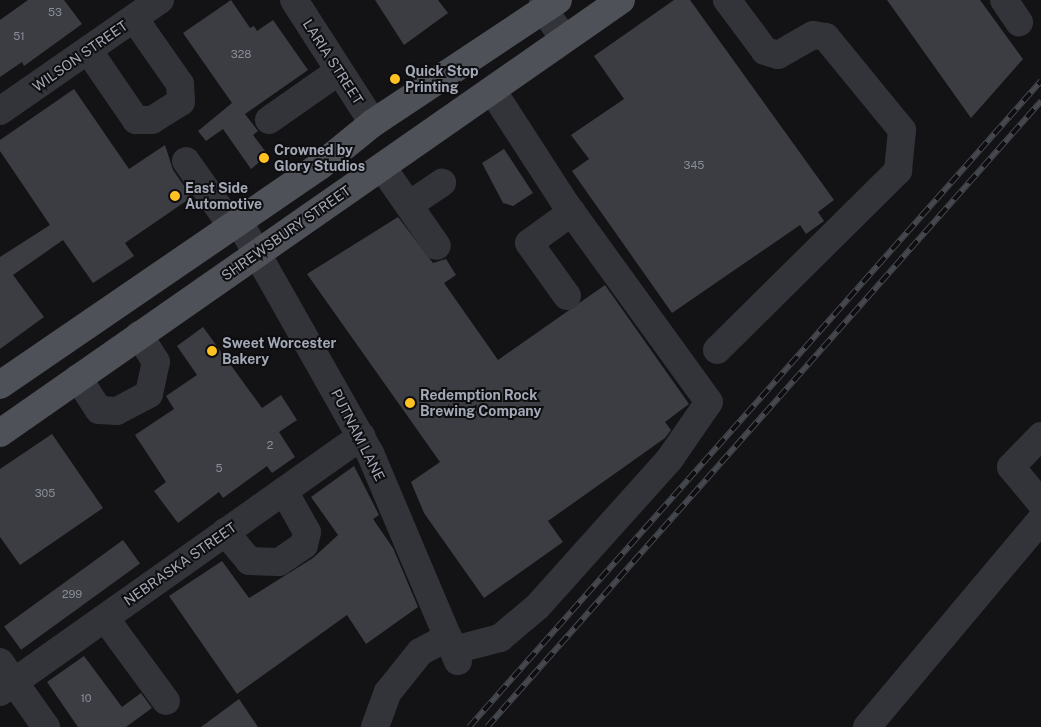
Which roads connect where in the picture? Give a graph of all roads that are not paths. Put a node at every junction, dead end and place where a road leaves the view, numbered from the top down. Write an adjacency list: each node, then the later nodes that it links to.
1 (160, 0): 6 (street, WILSON STREET)
2 (294, 0): 9 (street, LARIA STREET)
3 (621, 0): 7 (main road, SHREWSBURY STREET)
4 (727, 0): 24 (street)
5 (548, 3): 7 (street); 13 (main road)
6 (134, 18): 8 (street, WILSON STREET); 8 (street)
7 (564, 40): 10 (main road, SHREWSBURY STREET)
8 (88, 50): 11 (street, WILSON STREET)
9 (340, 71): 12 (street); 13 (street, LARIA STREET)
10 (492, 90): 15 (main road, SHREWSBURY STREET); 18 (street)
11 (0, 111)
12 (269, 120)
13 (373, 123): 19 (main road)
14 (186, 161): 19 (street, PUTNAM LANE)
15 (382, 167): 17 (street); 21 (main road, SHREWSBURY STREET)
16 (442, 182): 17 (street)
17 (409, 205): 20 (street)
18 (572, 212): 22 (street); 35 (street)
19 (234, 223): 21 (street, PUTNAM LANE); 26 (main road)
20 (437, 246)
21 (256, 253): 23 (main road, SHREWSBURY STREET); 28 (street, PUTNAM LANE)
22 (567, 296)
23 (138, 335): 25 (main road, SHREWSBURY STREET); 25 (street)
24 (717, 350)
25 (78, 378): 27 (main road, SHREWSBURY STREET)
26 (0, 385)
27 (0, 434)
28 (361, 436): 30 (street, NEBRASKA STREET); 35 (street, PUTNAM LANE)
29 (1041, 436): 31 (street)
30 (284, 491): 33 (street, NEBRASKA STREET); 33 (street)
31 (1041, 503)
32 (1041, 520): 40 (street)
33 (225, 532): 34 (street, NEBRASKA STREET)
34 (105, 618): 36 (street, NEBRASKA STREET); 37 (street)
35 (453, 649): 39 (street)
36 (5, 679): 38 (street)
37 (166, 701)
38 (46, 727)
39 (375, 727)
40 (867, 727)

